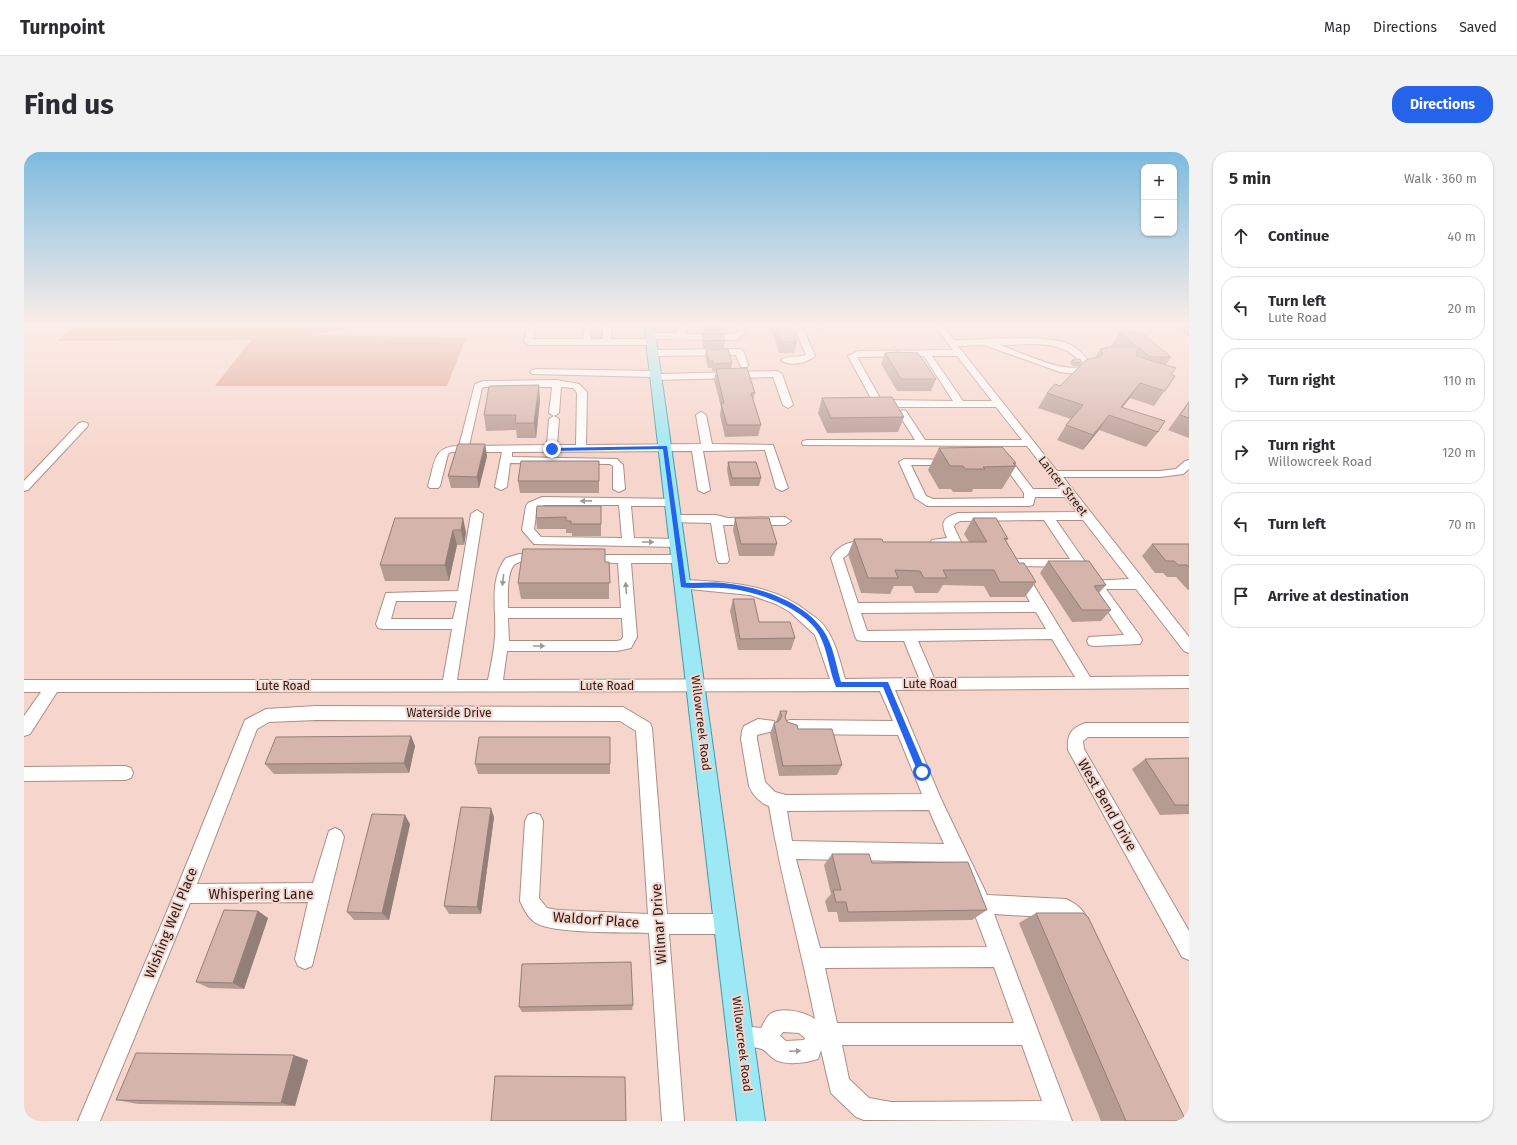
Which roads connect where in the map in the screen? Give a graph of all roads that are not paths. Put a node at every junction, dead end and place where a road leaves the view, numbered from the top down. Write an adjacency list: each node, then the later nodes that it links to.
1 (655, 369): 8 (main road, Willowcreek Road)
2 (859, 369): 10 (street)
3 (936, 369): 10 (street)
4 (972, 369): 11 (street, Lancer Street)
5 (1062, 369): 6 (street)
6 (1083, 369)
7 (535, 372): 8 (street)
8 (656, 376): 12 (street); 19 (main road, Willowcreek Road)
9 (557, 383): 21 (street); 23 (street); 24 (street)
10 (960, 404): 11 (street)
11 (999, 404): 18 (street, Lancer Street)
12 (788, 405)
13 (903, 413): 17 (street)
14 (701, 414): 20 (street)
15 (83, 424): 32 (street)
16 (808, 443): 17 (street)
17 (922, 443): 18 (street)
18 (1029, 443): 29 (street, Lancer Street)
19 (666, 447): 20 (street); 24 (street); 39 (main road, Willowcreek Road)
20 (702, 447): 33 (street); 35 (street)
21 (463, 449): 22 (street); 30 (street)
22 (507, 449): 23 (street); 25 (street)
23 (552, 449): 24 (street)
24 (578, 453): 25 (street); 34 (street)
25 (506, 460): 31 (street)
26 (966, 462): 37 (street)
27 (989, 462): 37 (street)
28 (1189, 463): 29 (street)
29 (1053, 474): 36 (street, Lancer Street)
30 (434, 486)
31 (501, 487)
32 (24, 488)
33 (782, 488)
34 (619, 489)
35 (704, 490)
36 (1068, 493): 37 (street); 43 (street, Lancer Street)
37 (1030, 494)
38 (624, 502): 39 (street); 48 (street); 48 (street, one-way to 48)
39 (673, 502): 45 (main road, Willowcreek Road)
40 (477, 514): 59 (street)
41 (986, 516): 42 (street); 47 (street); 50 (street)
42 (1047, 516): 43 (street); 60 (street)
43 (1087, 516): 57 (street, Lancer Street)
44 (716, 518): 45 (street); 46 (street); 56 (street)
45 (675, 519): 49 (main road, Willowcreek Road)
46 (785, 521)
47 (994, 529)
48 (628, 542): 49 (street, one-way to 49)
49 (678, 542): 55 (main road, Willowcreek Road)
50 (925, 543)
51 (880, 544): 61 (street)
52 (528, 558): 62 (street, one-way to 62)
53 (571, 558): 54 (street)
54 (624, 559): 55 (street); 63 (street, one-way to 54)
55 (680, 560): 58 (main road, Willowcreek Road)
56 (723, 560)
57 (1140, 584): 67 (street); 69 (street, Lancer Street)
58 (684, 585): 74 (street); 79 (main road, Willowcreek Road)
59 (464, 596): 64 (street); 64 (street)
60 (1040, 607): 61 (street); 65 (street)
61 (853, 608): 66 (street)
62 (502, 613): 63 (street); 68 (street)
63 (628, 613): 68 (street, one-way to 63)
64 (460, 624): 77 (street)
65 (1056, 634): 66 (street); 71 (street)
66 (910, 636): 73 (street)
67 (1094, 640)
68 (500, 646): 78 (street)
69 (1189, 647)
70 (1189, 682): 71 (street, Lute Road)
71 (1086, 683): 73 (street, Lute Road)
72 (885, 684): 73 (street, Lute Road); 74 (street, Lute Road); 84 (street)
73 (929, 684)
74 (839, 685): 79 (street, Lute Road)
75 (24, 686): 76 (street, Lute Road)
76 (53, 686): 77 (street, Lute Road); 85 (street)
77 (449, 686): 78 (street, Lute Road)
78 (495, 686): 79 (street, Lute Road)
79 (697, 686): 99 (main road, Willowcreek Road)
80 (251, 725): 83 (street, Waterside Drive); 96 (street, Wishing Well Place)
81 (768, 726): 89 (street)
82 (790, 727): 84 (street)
83 (644, 728): 98 (street, Wilmar Drive)
84 (904, 728): 90 (street)
85 (24, 729)
86 (1189, 730): 101 (street, West Bend Drive)
87 (125, 773): 88 (street)
88 (24, 774)
89 (776, 800): 90 (street); 93 (street)
90 (934, 802): 94 (street)
91 (534, 821): 98 (street, Waldorf Place)
92 (335, 837): 95 (street)
93 (785, 850): 94 (street); 104 (street)
94 (958, 853): 97 (street)
95 (320, 892): 96 (street, Whispering Lane); 103 (street, Whispering Lane)
96 (184, 894): 112 (street, Wishing Well Place)
97 (981, 904): 100 (street); 102 (street)
98 (660, 924): 99 (street, Waldorf Place); 113 (street, Wilmar Drive)
99 (727, 924): 107 (main road, Willowcreek Road)
100 (1090, 942)
101 (1189, 950)
102 (1000, 957): 104 (street); 106 (street)
103 (305, 958)
104 (813, 958): 105 (street)
105 (822, 1034): 106 (street); 108 (street); 108 (street, one-way to 105); 109 (street)
106 (1029, 1034): 111 (street)
107 (741, 1038): 108 (street); 114 (main road, Willowcreek Road)
108 (766, 1039)
109 (915, 1117): 110 (street)
110 (984, 1117): 111 (street)
111 (1060, 1117)
112 (89, 1121)
113 (673, 1121)
114 (751, 1121)

